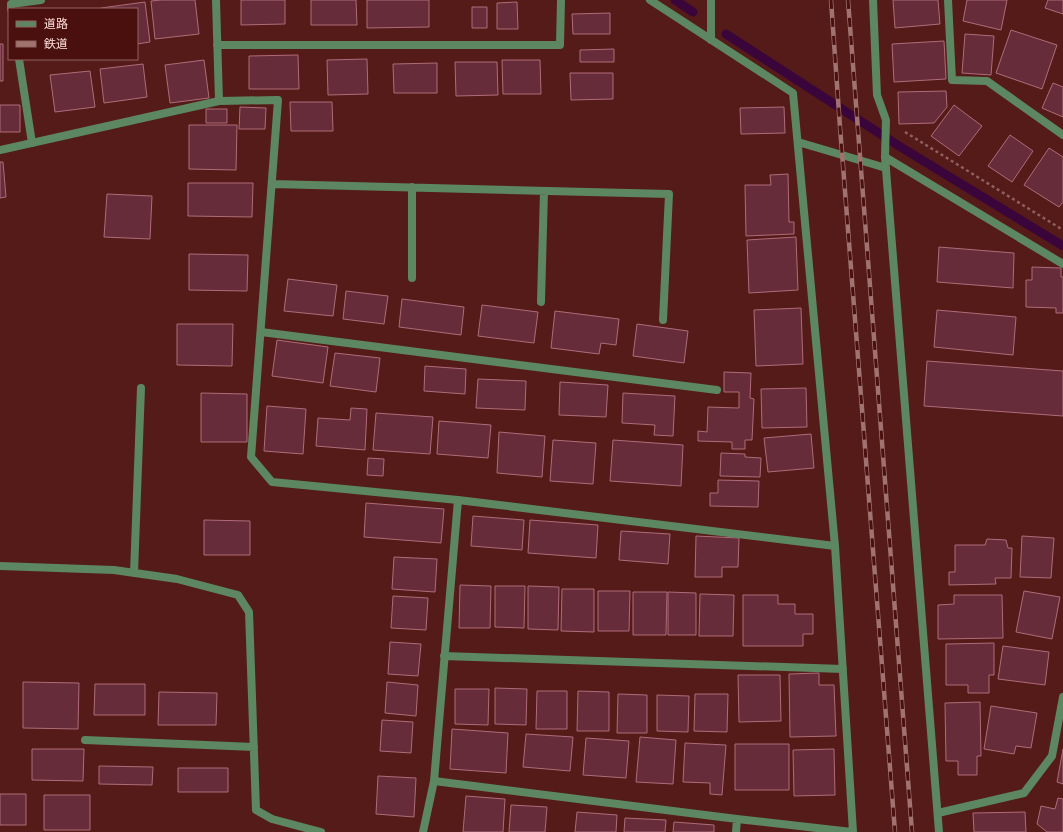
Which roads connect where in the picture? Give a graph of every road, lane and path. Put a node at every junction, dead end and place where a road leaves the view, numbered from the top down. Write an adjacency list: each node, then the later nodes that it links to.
1 (41, 0): 8 (street)
2 (216, 0): 10 (street)
3 (561, 0): 10 (street)
4 (650, 0): 9 (street)
5 (711, 0): 9 (street)
6 (873, 0): 13 (street)
7 (948, 0): 14 (street)
8 (11, 4)
9 (711, 40): 15 (street)
10 (217, 45): 12 (street)
11 (19, 60): 16 (street)
12 (219, 101): 16 (street); 20 (street)
13 (886, 123): 18 (street); 23 (path)
14 (1063, 135)
15 (798, 142): 19 (street); 32 (street)
16 (32, 143): 17 (street)
17 (0, 150)
18 (885, 154): 19 (street); 24 (street)
19 (886, 168): 41 (street)
20 (272, 184): 21 (street); 28 (street)
21 (412, 187): 22 (street); 25 (street)
22 (544, 191): 26 (street); 27 (street)
23 (1063, 230)
24 (1063, 264)
25 (412, 278)
26 (541, 302)
27 (663, 320)
28 (261, 332): 30 (street); 31 (street)
29 (141, 388): 34 (street)
30 (717, 390)
31 (458, 500): 32 (street); 35 (street)
32 (835, 546): 36 (street)
33 (0, 566): 34 (street)
34 (134, 573): 39 (street)
35 (444, 656): 36 (street); 40 (street)
36 (843, 668): 46 (street)
37 (1063, 697): 41 (street)
38 (85, 740): 39 (street)
39 (254, 747): 43 (street)
40 (434, 781): 42 (street); 44 (street)
41 (938, 813): 47 (street)
42 (737, 820): 45 (street); 46 (street)
43 (321, 832)
44 (422, 832)
45 (736, 832)
46 (852, 832)
47 (939, 832)

